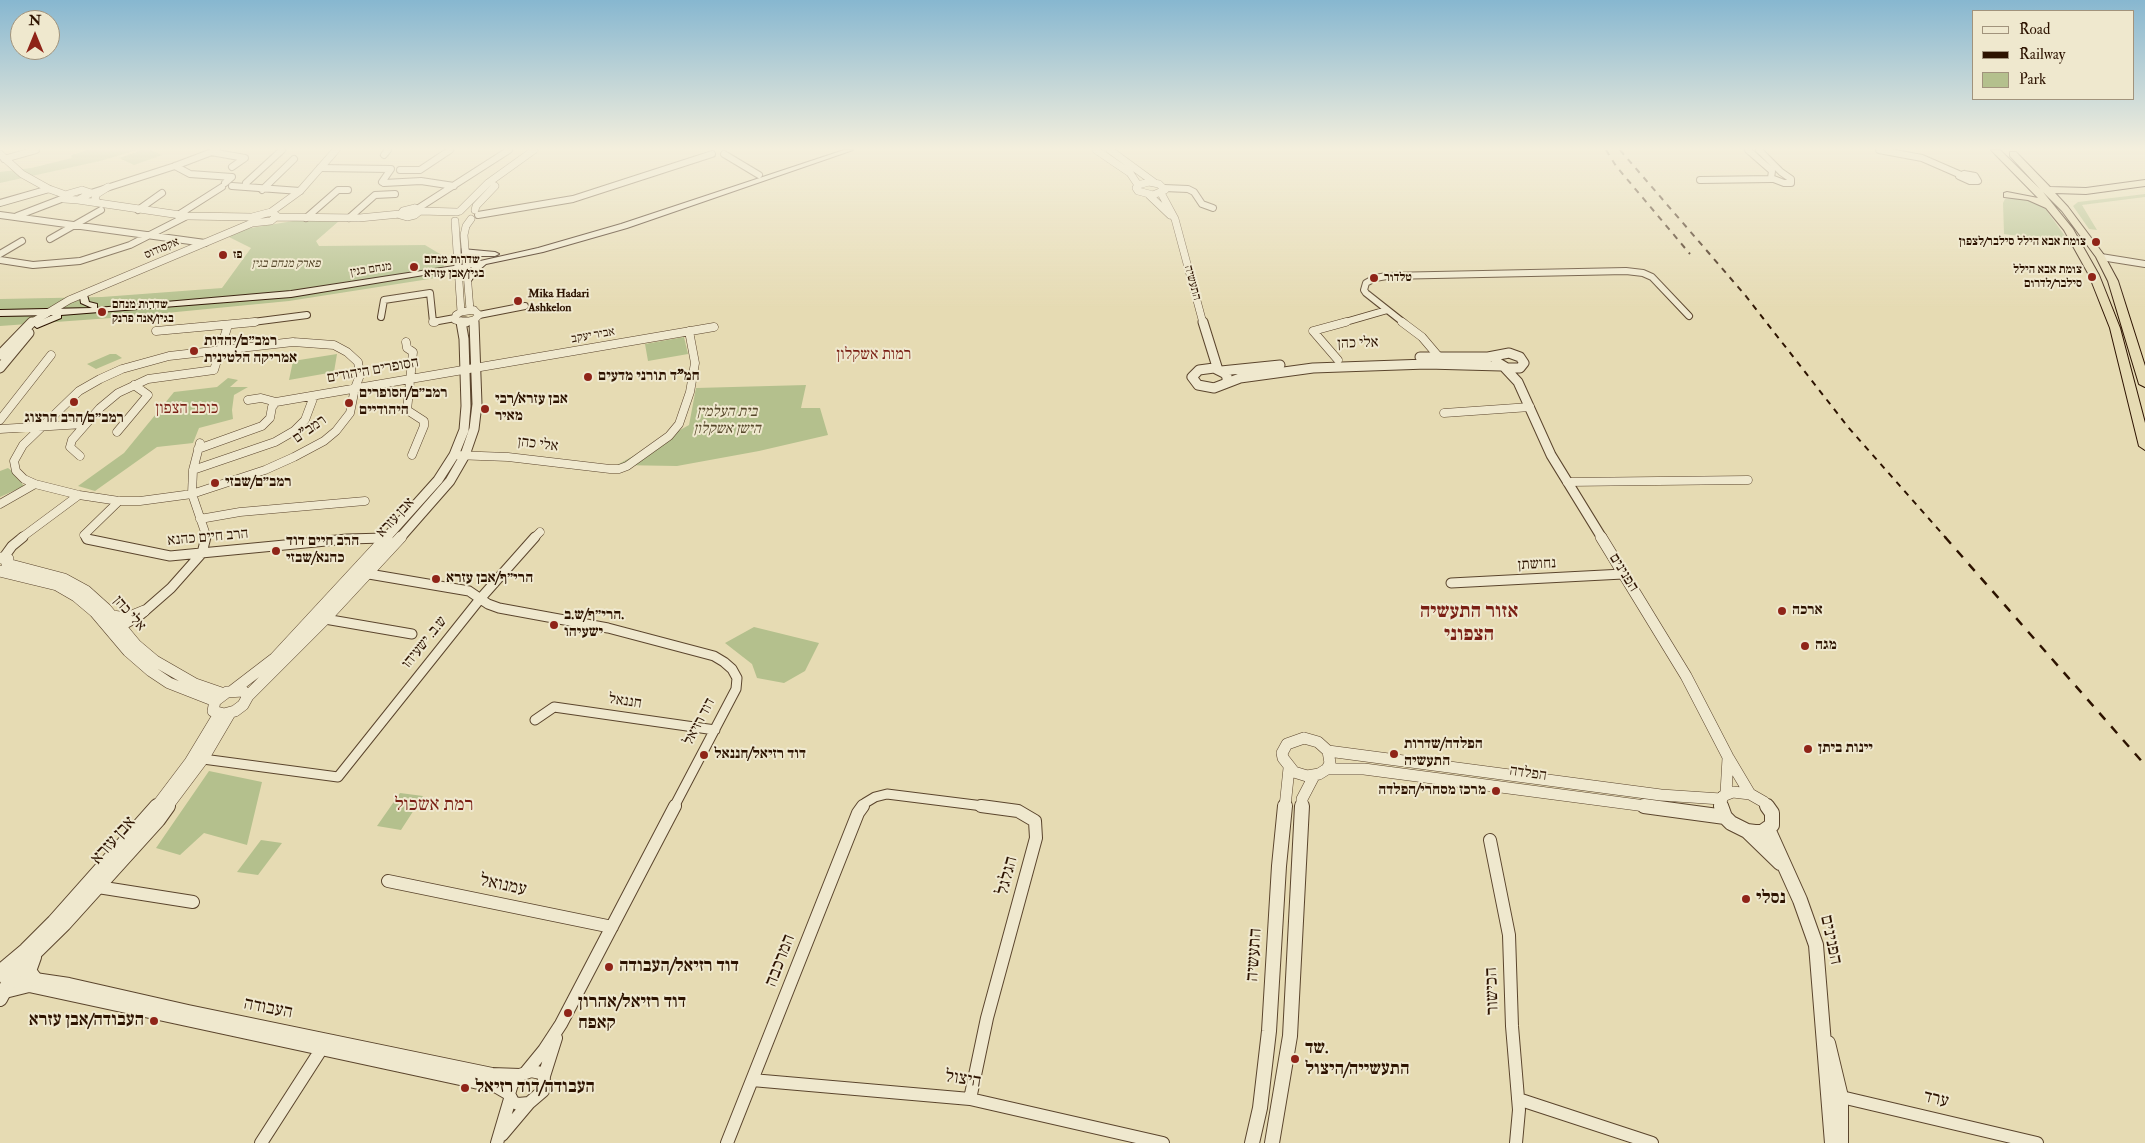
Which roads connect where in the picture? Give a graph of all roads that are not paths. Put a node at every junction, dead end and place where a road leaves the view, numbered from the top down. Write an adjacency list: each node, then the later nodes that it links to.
1 (54, 203): 35 (street)
2 (97, 203): 22 (street)
3 (101, 203): 22 (street)
4 (147, 203): 27 (street)
5 (196, 203): 30 (street)
6 (286, 203): 31 (street)
7 (323, 203): 36 (street)
8 (364, 203): 37 (street)
9 (429, 203): 28 (street)
10 (466, 203): 29 (street)
11 (479, 203): 32 (street)
12 (546, 203): 32 (street)
13 (674, 203): 48 (main road, מנחם בגין)
14 (691, 203): 48 (main road, מנחם בגין)
15 (1158, 203): 38 (street)
16 (1169, 203): 38 (street, התעשיה)
17 (1202, 203): 23 (street)
18 (2041, 203): 24 (highway)
19 (2050, 203): 24 (highway)
20 (2059, 203): 25 (highway)
21 (2069, 203): 25 (highway)
22 (110, 206): 27 (street)
23 (1213, 208)
24 (2052, 209): 107 (highway)
25 (2066, 209): 49 (highway)
26 (101, 210): 42 (street)
27 (138, 210): 30 (street)
28 (418, 211): 29 (street); 37 (street); 40 (street)
29 (458, 211): 32 (street); 40 (street)
30 (178, 215): 34 (street)
31 (273, 215): 36 (street); 39 (street)
32 (475, 215): 40 (street); 51 (street)
33 (0, 216): 35 (street)
34 (187, 216): 39 (street); 43 (street)
35 (14, 217): 41 (street); 42 (street)
36 (306, 218): 37 (street)
37 (349, 218)
38 (1175, 219): 77 (street, התעשיה)
39 (252, 220): 46 (street, אקסודוס)
40 (452, 220): 51 (street)
41 (0, 222)
42 (72, 226): 43 (street); 44 (street)
43 (150, 235): 46 (street); 50 (street)
44 (50, 239)
45 (22, 241): 47 (street)
46 (205, 243): 53 (street, אקסודוס)
47 (0, 254)
48 (498, 256): 51 (main road, מנחם בגין); 51 (main road); 55 (main road)
49 (2101, 257): 52 (street); 93 (highway)
50 (0, 260)
51 (463, 261): 54 (main road, מנחם בגין); 55 (street, אבן עזרא); 57 (main road, מנחם בגין)
52 (2145, 264)
53 (135, 272): 56 (street, אקסודוס); 62 (street, אקסודוס)
54 (435, 272): 55 (main road); 63 (main road, מנחם בגין)
55 (464, 278): 60 (street, אבן עזרא); 70 (street, אבן עזרא)
56 (84, 297): 57 (main road); 62 (street, אקסודוס)
57 (94, 306): 62 (main road, מנחם בגין)
58 (525, 306): 69 (street)
59 (0, 307): 62 (main road, מנחם בגין)
60 (470, 310): 69 (street); 70 (street)
61 (1387, 310): 67 (street); 82 (street); 83 (street)
62 (53, 311): 63 (main road, מנחם בגין); 65 (main road, מנחם בגין); 71 (street)
63 (76, 312): 71 (main road)
64 (0, 313): 65 (main road, מנחם בגין)
65 (17, 314): 71 (main road)
66 (307, 315): 72 (street)
67 (1688, 316)
68 (381, 317): 70 (street)
69 (476, 317): 70 (street); 86 (street, אבן עזרא)
70 (459, 318): 89 (street, אבן עזרא)
71 (35, 323): 79 (street); 85 (street)
72 (228, 325): 74 (street); 78 (street)
73 (714, 327): 75 (street, אביר יעקב)
74 (156, 331)
75 (689, 331): 86 (street, אביר יעקב); 112 (street)
76 (406, 342): 91 (street)
77 (1210, 348): 88 (street); 90 (street, התעשיה)
78 (221, 350): 94 (street); 95 (street, רמב"ם); 104 (street, רמב"ם)
79 (0, 355)
80 (51, 355): 102 (street)
81 (1496, 356): 82 (street, אלי כהן); 84 (street, הפנינים); 87 (street, אלי כהן)
82 (1439, 357): 83 (street, אלי כהן)
83 (1338, 360): 90 (street, אלי כהן)
84 (1502, 366): 87 (street, אלי כהן); 92 (street, אלי כהן); 96 (street, הפנינים)
85 (0, 368)
86 (476, 368): 89 (street, הסופרים היהודים); 110 (street, אבן עזרא)
87 (1520, 368): 96 (street, הפנינים)
88 (1202, 369): 90 (street, אלי כהן); 92 (street, אלי כהן)
89 (464, 370): 91 (street, הסופרים היהודים); 109 (street, אבן עזרא)
90 (1220, 370): 92 (street, התעשיה)
91 (410, 379): 95 (street, הסופרים היהודים); 108 (street)
92 (1227, 381)
93 (2145, 384)
94 (134, 385): 103 (street); 106 (street)
95 (355, 388): 97 (street, הסופרים היהודים); 117 (street, רמב"ם)
96 (1521, 388): 100 (street, הפנינים)
97 (314, 396): 99 (street, הסופרים היהודים); 113 (street)
98 (248, 400): 99 (street, הסופרים היהודים)
99 (276, 402): 113 (street)
100 (1530, 407): 101 (street); 115 (street, הפנינים)
101 (1444, 413)
102 (0, 420)
103 (84, 424): 104 (street); 111 (street)
104 (44, 426): 105 (street); 116 (street, רמב"ם)
105 (0, 429)
106 (117, 432)
107 (2145, 446)
108 (412, 455)
109 (454, 455): 110 (street, אלי כהן); 124 (street, אבן עזרא)
110 (465, 455): 112 (street, אלי כהן); 128 (street, אבן עזרא)
111 (80, 456)
112 (619, 469)
113 (193, 470): 117 (street)
114 (1748, 480): 115 (street)
115 (1567, 482): 129 (street, הפנינים)
116 (35, 484): 118 (street, רמב"ם); 121 (street)
117 (192, 494): 119 (street, רמב"ם); 122 (street)
118 (79, 495): 119 (street, רמב"ם); 126 (street)
119 (119, 501): 125 (street, הרב חיים כהנא)
120 (365, 501): 122 (street)
121 (0, 504)
122 (200, 519): 125 (street)
123 (540, 532): 131 (street, ש.ב. ישעיהו)
124 (385, 538): 125 (street, הרב חיים כהנא); 127 (street, אבן עזרא)
125 (202, 553): 132 (street)
126 (2, 564): 133 (street, אלי כהן); 135 (street, אלי כהן)
127 (354, 571): 128 (street); 137 (street, אבן עזרא)
128 (367, 573): 131 (street); 134 (street, אבן עזרא)
129 (1624, 574): 130 (street, נחושתן); 144 (street, הפנינים)
130 (1451, 583)
131 (480, 599): 142 (street, דוד רזיאל); 145 (street, ש.ב. ישעיהו)
132 (144, 611): 133 (street); 135 (street)
133 (112, 616): 135 (street, אלי כהן)
134 (325, 619): 136 (street); 138 (street, אבן עזרא)
135 (116, 629): 137 (street, אלי כהן); 139 (street, אלי כהן)
136 (412, 634)
137 (228, 692): 138 (street, אלי כהן); 139 (street, אבן עזרא)
138 (248, 696): 140 (street, אבן עזרא)
139 (215, 701): 140 (street)
140 (224, 713): 145 (street, אבן עזרא); 163 (street, אבן עזרא)
141 (535, 720): 142 (street, חננאל)
142 (715, 730): 160 (street, דוד רזיאל)
143 (1328, 751): 146 (street); 147 (street); 150 (street, הפלדה)
144 (1728, 758): 149 (street, הפנינים); 150 (street)
145 (203, 759): 158 (street, אבן עזרא)
146 (1289, 768): 148 (street); 180 (street, התעשיה)
147 (1327, 769): 148 (street); 152 (street, הפלדה)
148 (1314, 776): 181 (street)
149 (1750, 794): 150 (street); 153 (street)
150 (1724, 796): 152 (street)
151 (874, 797): 169 (street, המרכבה); 173 (street, הגלגל)
152 (1725, 817): 154 (street)
153 (1768, 830): 154 (street); 156 (street, הפנינים)
154 (1747, 831): 156 (street, הפנינים)
155 (1490, 840): 174 (street, הכישור)
156 (1785, 870): 164 (street, הפנינים)
157 (388, 881): 160 (street, עמנואל)
158 (98, 887): 159 (street); 161 (street, אבן עזרא)
159 (193, 902)
160 (612, 926): 165 (street, דוד רזיאל)
161 (42, 946): 162 (street); 163 (street, אבן עזרא)
162 (35, 978): 163 (street, העבודה); 166 (street, העבודה)
163 (4, 983): 166 (street, העבודה)
164 (1822, 1022): 170 (street, הפנינים); 172 (street, הפנינים)
165 (561, 1024): 167 (street, דוד רזיאל); 168 (street, דוד רזיאל)
166 (325, 1044): 167 (street, העבודה); 171 (street, העבודה); 177 (street)
167 (523, 1073): 168 (street); 171 (street)
168 (544, 1076): 175 (street)
169 (752, 1080): 173 (street, היצול); 178 (street, המרכבה)
170 (1826, 1094): 172 (street, ערד); 184 (street, הפנינים)
171 (510, 1096): 175 (street); 176 (street)
172 (1841, 1097): 185 (street, הפנינים); 186 (street, ערד)
173 (970, 1099): 179 (street, היצול)
174 (1518, 1099): 182 (street, הכישור); 183 (street)
175 (529, 1104): 176 (street)
176 (498, 1141)
177 (261, 1143)
178 (727, 1143)
179 (1163, 1143)
180 (1252, 1143)
181 (1272, 1143)
182 (1516, 1143)
183 (1652, 1143)
184 (1832, 1143)
185 (1841, 1143)
186 (2037, 1143)

